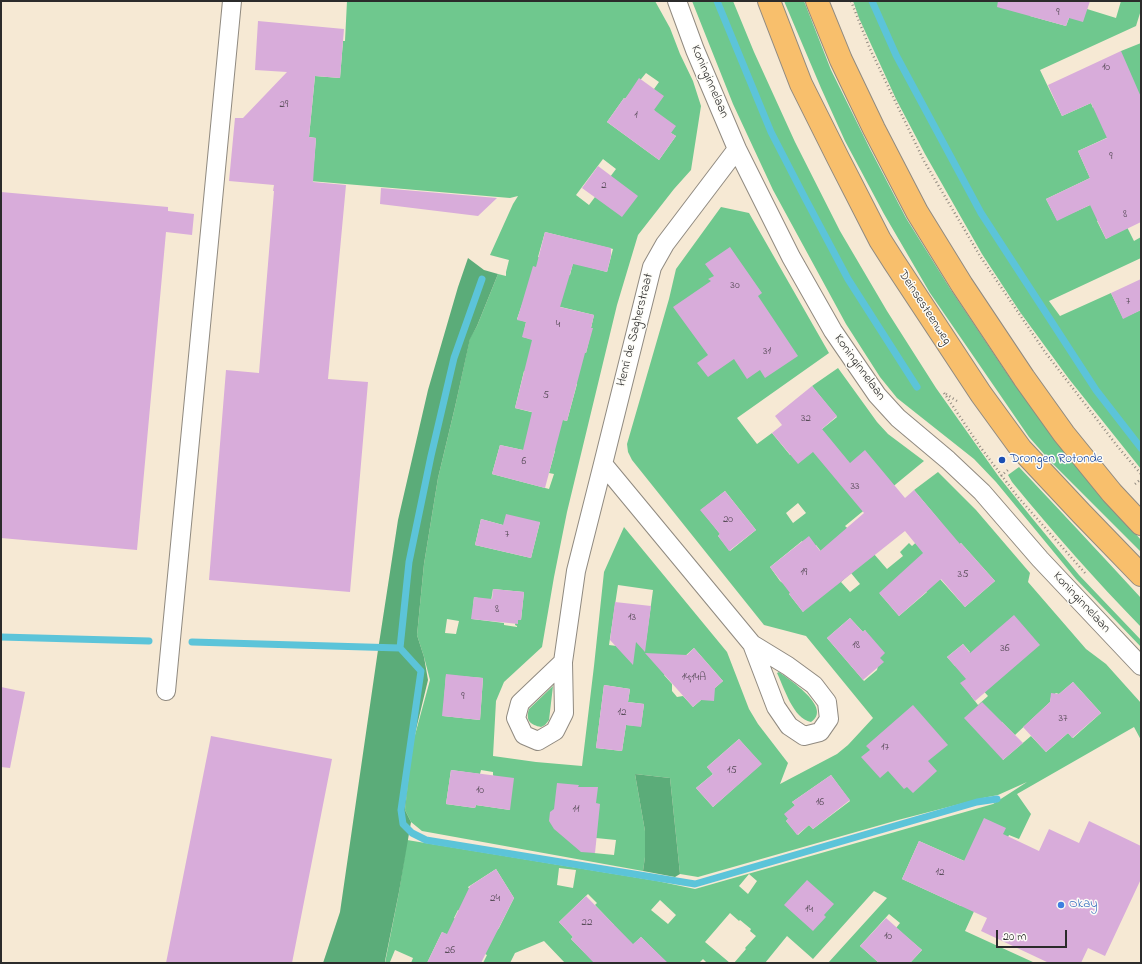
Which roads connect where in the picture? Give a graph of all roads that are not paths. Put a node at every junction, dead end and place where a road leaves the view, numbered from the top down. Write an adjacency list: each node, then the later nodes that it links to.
1 (232, 1): 12 (street)
2 (677, 1): 5 (street, Koninginnelaan)
3 (769, 1): 8 (highway, Deinsesteenweg)
4 (817, 1): 7 (highway)
5 (737, 149): 6 (street, Henri de Sagherstraat); 11 (street, Koninginnelaan)
6 (603, 464): 9 (street); 10 (street, Henri de Sagherstraat)
7 (1141, 524)
8 (1141, 575)
9 (752, 644): 9 (street)
10 (563, 662)
11 (1141, 666)
12 (166, 691)

